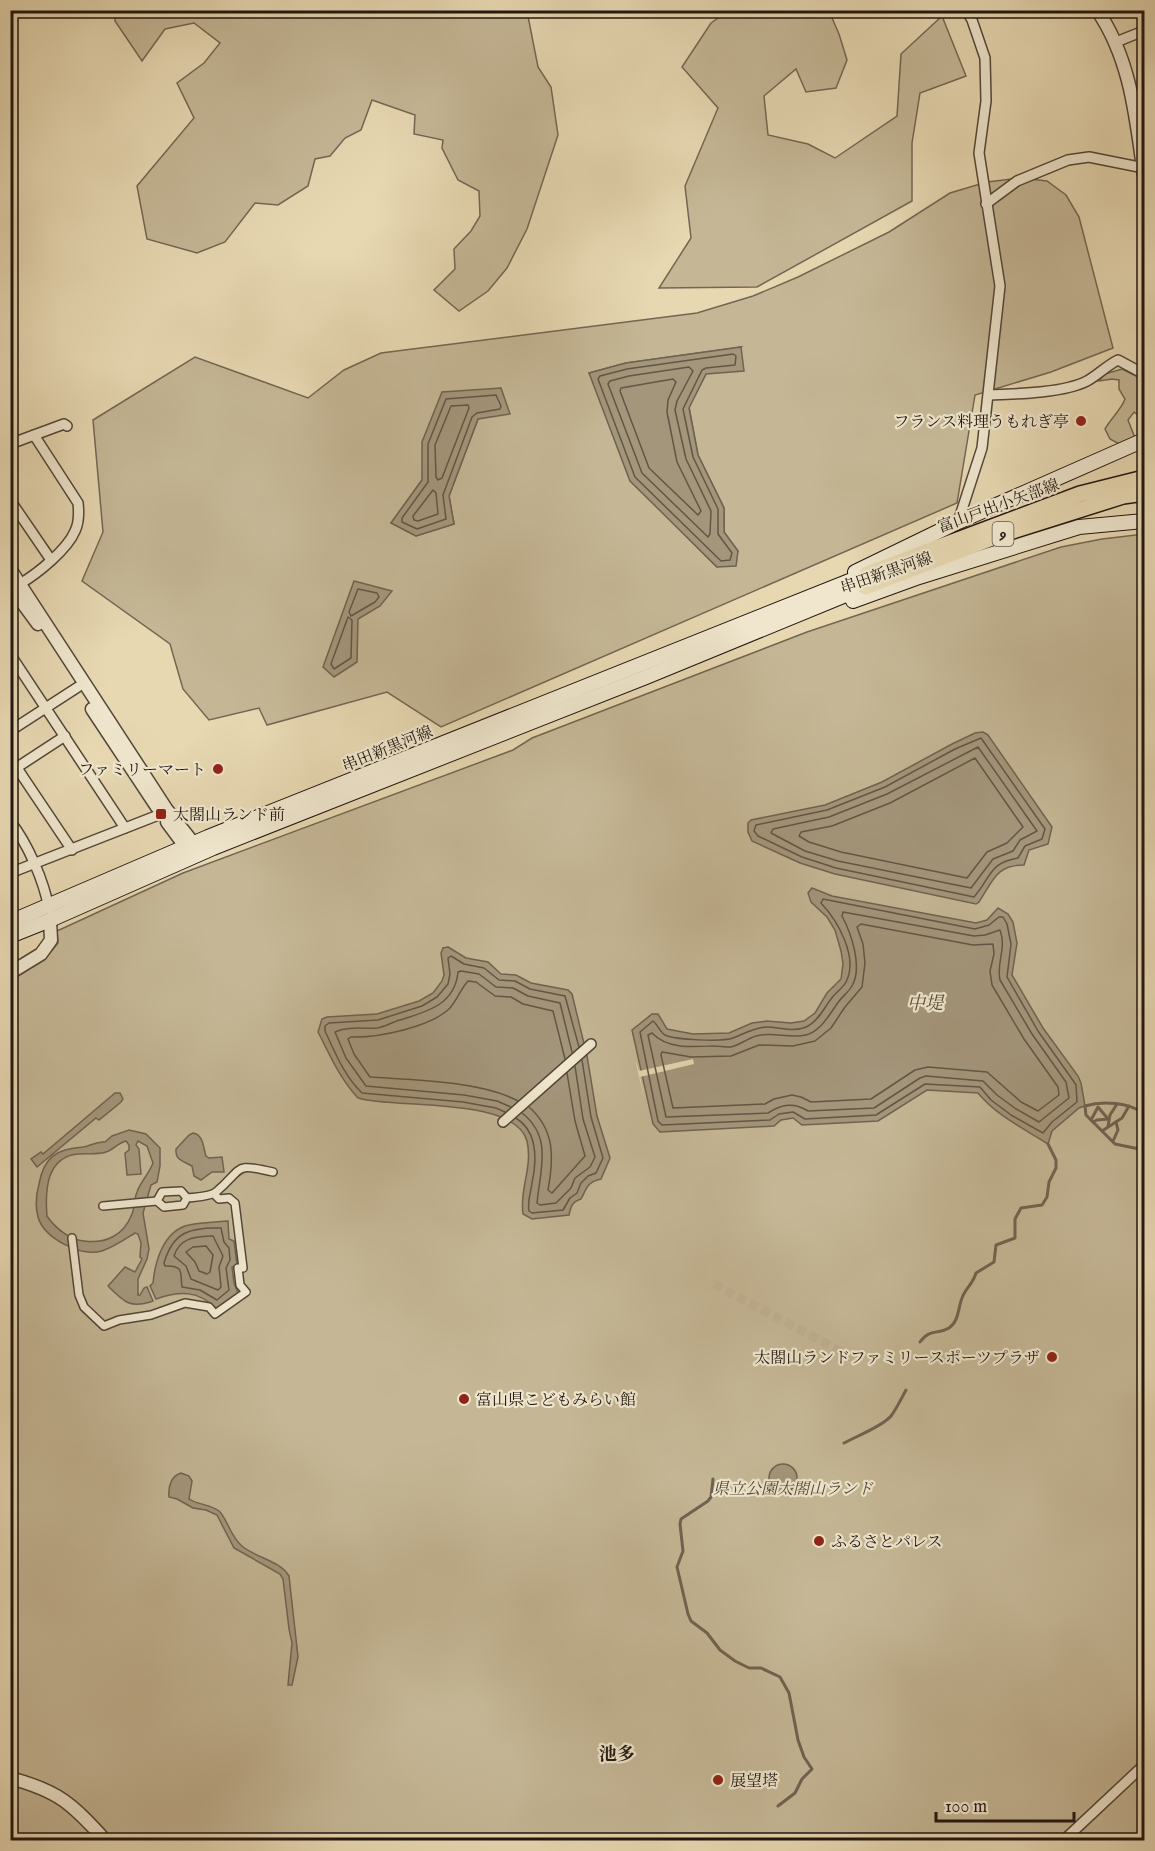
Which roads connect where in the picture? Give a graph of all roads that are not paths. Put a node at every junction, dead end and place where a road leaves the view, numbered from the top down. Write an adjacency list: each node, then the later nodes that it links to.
1 (966, 10): 6 (street)
2 (1097, 10): 4 (street)
3 (1144, 24): 4 (street)
4 (1116, 42): 5 (street)
5 (1144, 170): 6 (street)
6 (986, 204): 8 (street)
7 (1144, 374): 8 (street)
8 (989, 395): 17 (street)
9 (67, 426): 10 (street)
10 (33, 435): 12 (street); 18 (street)
11 (1144, 440): 17 (main road, 串田新黒河線)
12 (10, 444)
13 (1144, 478): 20 (main road, 富山戸出小矢部線 / 9)
14 (1144, 493): 20 (main road, 富山戸出小矢部線 / 9)
15 (10, 500): 18 (street)
16 (1144, 521): 25 (main road, 串田新黒河線)
17 (958, 522): 23 (main road, 串田新黒河線)
18 (51, 560): 21 (street)
19 (10, 569): 21 (street)
20 (866, 580): 23 (main road, 串田新黒河線); 25 (main road, 串田新黒河線)
21 (15, 585): 22 (street); 28 (street)
22 (14, 601): 26 (street)
23 (777, 608): 36 (main road, 串田新黒河線)
24 (12, 660): 27 (street)
25 (645, 677): 36 (main road, 串田新黒河線)
26 (78, 687): 27 (street); 28 (street)
27 (46, 707): 29 (street); 30 (street)
28 (100, 712): 32 (street); 36 (street)
29 (10, 732)
30 (65, 736): 31 (street); 34 (street)
31 (14, 770): 35 (street)
32 (161, 814): 34 (street); 36 (street)
33 (10, 821): 37 (street)
34 (125, 828): 35 (street)
35 (72, 850): 37 (street)
36 (193, 850): 39 (main road, 串田新黒河線); 40 (main road, 串田新黒河線)
37 (34, 864): 38 (street); 39 (street)
38 (10, 873)
39 (48, 905): 40 (street); 41 (main road, 串田新黒河線)
40 (50, 920): 42 (main road, 串田新黒河線); 43 (street)
41 (10, 922)
42 (10, 936)
43 (10, 973)
44 (591, 1044): 45 (street)
45 (503, 1122)
46 (273, 1172): 47 (street)
47 (214, 1194): 48 (street); 51 (street)
48 (187, 1198): 49 (street); 49 (street)
49 (156, 1201): 50 (street)
50 (103, 1206)
51 (72, 1238)
52 (1144, 1765): 55 (street)
53 (10, 1778): 54 (street)
54 (105, 1840)
55 (1064, 1840)

